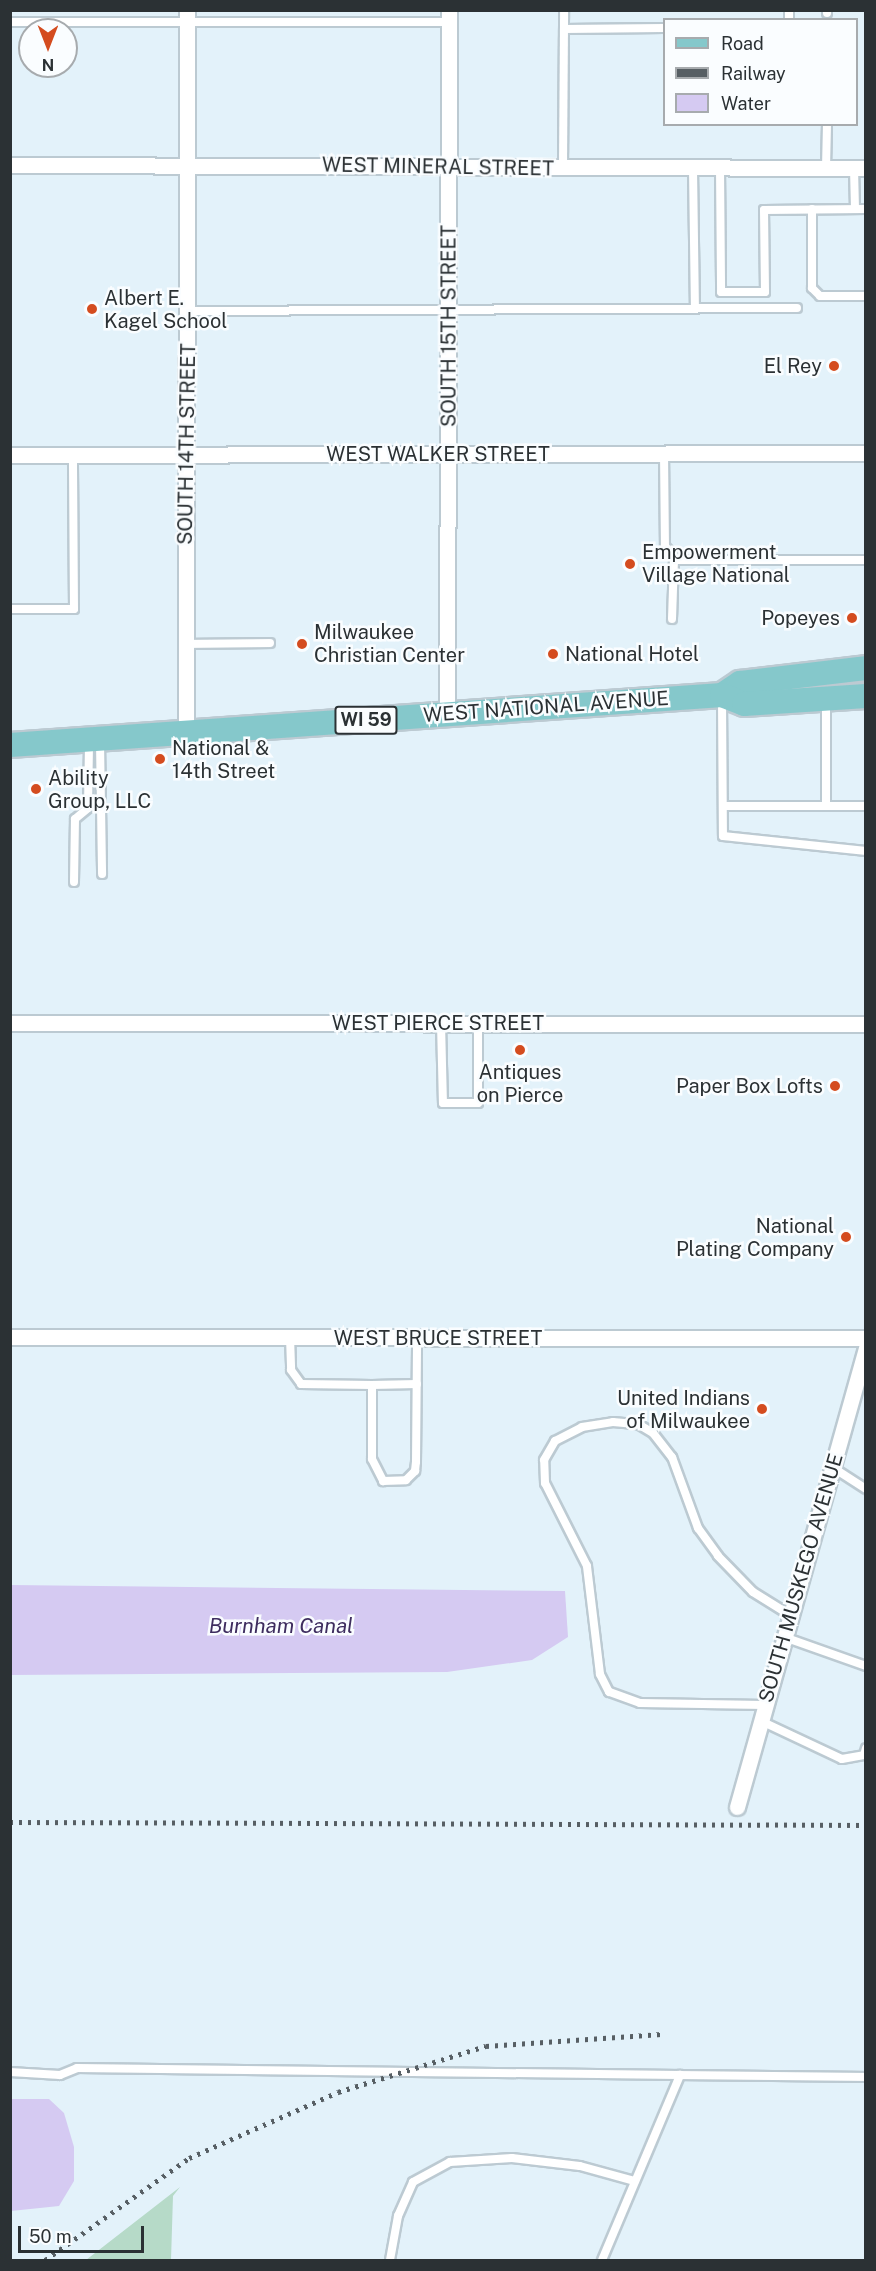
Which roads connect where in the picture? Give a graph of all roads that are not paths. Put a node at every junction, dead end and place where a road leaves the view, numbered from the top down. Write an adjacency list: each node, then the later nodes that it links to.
1 (564, 10): 6 (lane)
2 (187, 16): 3 (lane); 4 (lane); 8 (street, SOUTH 14TH STREET)
3 (449, 16): 10 (street, SOUTH 15TH STREET)
4 (10, 22)
5 (663, 28): 6 (lane)
6 (564, 29): 14 (lane)
7 (826, 126): 12 (lane)
8 (186, 164): 9 (street, WEST MINERAL STREET); 10 (street, WEST MINERAL STREET); 23 (street, SOUTH 14TH STREET)
9 (10, 165)
10 (450, 168): 14 (street, WEST MINERAL STREET); 22 (street, SOUTH 15TH STREET)
11 (720, 168): 12 (street, WEST MINERAL STREET); 15 (street, WEST MINERAL STREET); 16 (lane)
12 (826, 168): 13 (street, WEST MINERAL STREET)
13 (860, 168): 17 (lane)
14 (563, 169): 15 (street, WEST MINERAL STREET)
15 (693, 169): 20 (lane)
16 (812, 209): 17 (lane); 19 (lane)
17 (855, 209): 18 (lane)
18 (866, 209)
19 (866, 296)
20 (695, 308): 21 (lane); 22 (lane)
21 (796, 308)
22 (449, 310): 23 (lane); 27 (street, SOUTH 15TH STREET)
23 (189, 311): 26 (street, SOUTH 14TH STREET)
24 (664, 453): 25 (street, WEST WALKER STREET); 27 (street, WEST WALKER STREET); 30 (lane)
25 (866, 453)
26 (187, 454): 27 (street, WEST WALKER STREET); 29 (street, WEST WALKER STREET); 35 (street, SOUTH 14TH STREET)
27 (448, 454): 41 (street, SOUTH 15TH STREET)
28 (10, 455): 29 (street, WEST WALKER STREET)
29 (73, 455): 32 (lane)
30 (674, 558): 31 (lane); 33 (lane)
31 (866, 560)
32 (10, 609)
33 (672, 619)
34 (270, 643): 35 (lane)
35 (185, 644): 42 (street, SOUTH 14TH STREET)
36 (866, 668): 37 (main road, WEST NATIONAL AVENUE / WI 59)
37 (827, 671): 38 (main road, WEST NATIONAL AVENUE / WI 59); 40 (main road)
38 (722, 695): 40 (main road, WEST NATIONAL AVENUE / WI 59); 41 (main road, WEST NATIONAL AVENUE / WI 59); 45 (lane)
39 (866, 696): 40 (main road, WEST NATIONAL AVENUE / WI 59)
40 (826, 701): 46 (lane)
41 (447, 714): 42 (main road, WEST NATIONAL AVENUE / WI 59)
42 (186, 734): 43 (main road, WEST NATIONAL AVENUE / WI 59)
43 (94, 741): 44 (main road, WEST NATIONAL AVENUE / WI 59); 49 (lane); 50 (lane)
44 (10, 745)
45 (723, 806): 46 (lane); 48 (lane)
46 (826, 806): 47 (lane)
47 (866, 806)
48 (866, 851)
49 (102, 874)
50 (74, 882)
51 (10, 1023): 52 (street, WEST PIERCE STREET)
52 (441, 1023): 53 (street, WEST PIERCE STREET); 53 (lane)
53 (478, 1023): 54 (street, WEST PIERCE STREET)
54 (866, 1024)
55 (10, 1337): 56 (street, WEST BRUCE STREET)
56 (290, 1338): 57 (street, WEST BRUCE STREET); 61 (lane)
57 (417, 1338): 58 (street, WEST BRUCE STREET); 60 (lane)
58 (866, 1338)
59 (866, 1348): 62 (street, SOUTH MUSKEGO AVENUE)
60 (417, 1384): 61 (lane); 61 (lane)
61 (372, 1385)
62 (832, 1467): 63 (lane); 64 (street, SOUTH MUSKEGO AVENUE)
63 (866, 1489)
64 (790, 1616): 65 (street, SOUTH MUSKEGO AVENUE); 67 (lane)
65 (784, 1637): 66 (lane); 67 (street, SOUTH MUSKEGO AVENUE)
66 (866, 1666)
67 (765, 1705): 68 (street, SOUTH MUSKEGO AVENUE)
68 (761, 1721): 69 (lane); 70 (street, SOUTH MUSKEGO AVENUE)
69 (866, 1748)
70 (737, 1807)
71 (10, 2072): 72 (lane)
72 (680, 2074): 73 (lane); 74 (lane)
73 (866, 2077)
74 (635, 2181): 75 (lane); 76 (lane)
75 (390, 2260)
76 (602, 2260)

